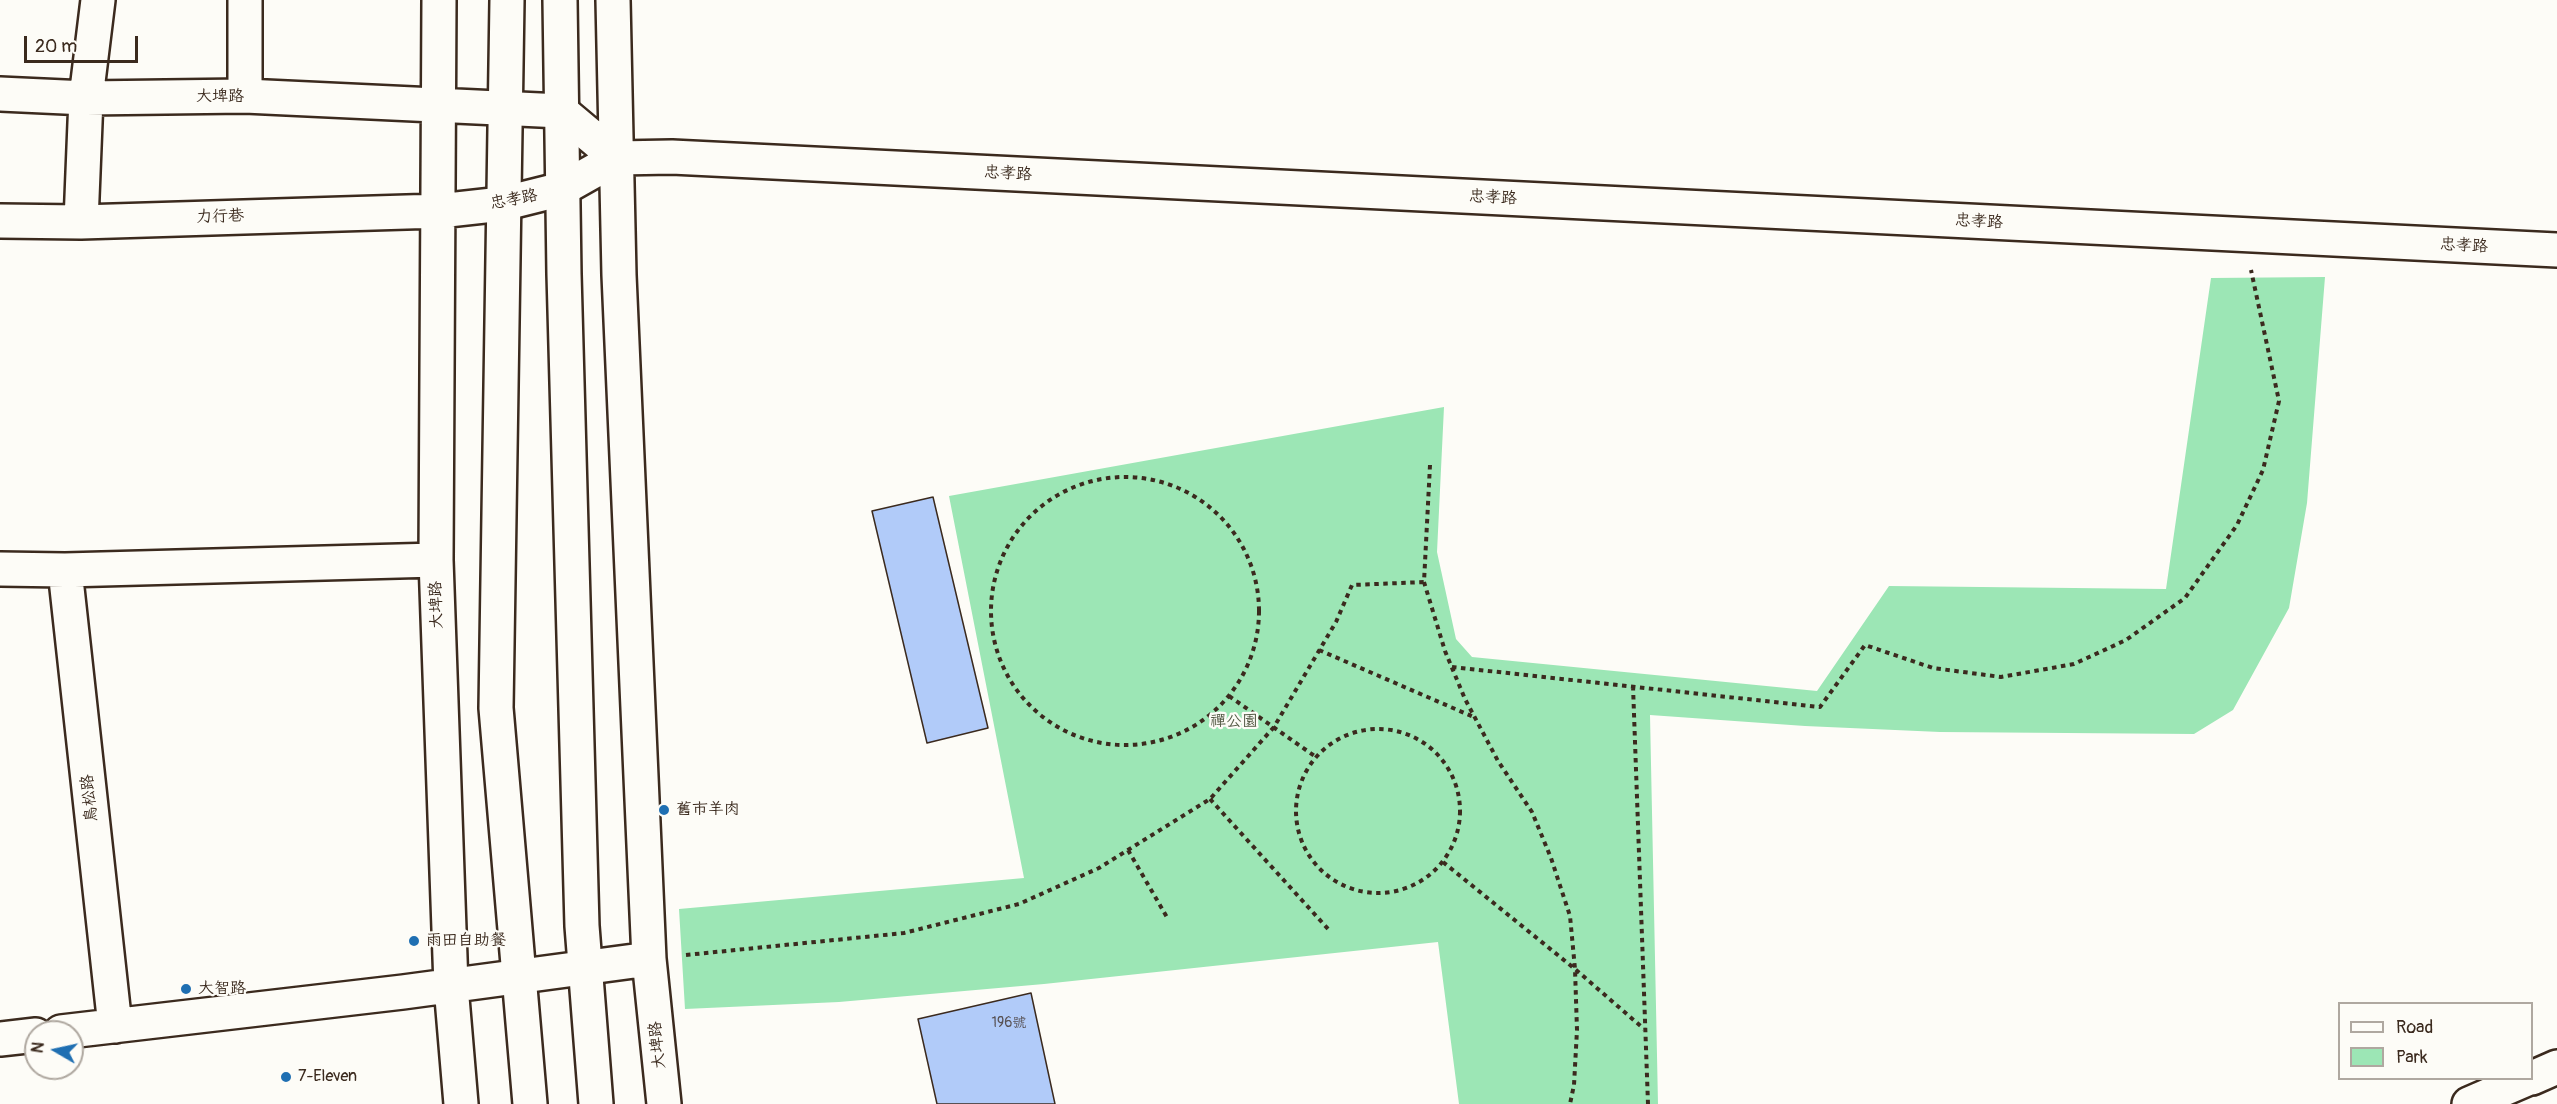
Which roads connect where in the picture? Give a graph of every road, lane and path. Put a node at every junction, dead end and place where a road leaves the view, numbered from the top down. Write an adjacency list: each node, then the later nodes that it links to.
1 (98, 0): 9 (street)
2 (245, 0): 8 (street)
3 (439, 0): 10 (street, 大埤路)
4 (507, 0): 11 (street)
5 (560, 0): 12 (street)
6 (613, 0): 13 (street, 大埤路)
7 (0, 94): 9 (street, 大埤路)
8 (245, 96): 9 (street, 大埤路); 10 (street, 大埤路)
9 (86, 98): 18 (street)
10 (439, 105): 11 (street, 大埤路); 16 (street, 大埤路)
11 (506, 108): 12 (street, 大埤路); 15 (street)
12 (561, 111): 13 (street); 14 (street)
13 (617, 158): 14 (street, 忠孝路); 19 (street, 忠孝路); 38 (street, 大埤路)
14 (562, 189): 15 (street, 忠孝路); 39 (street)
15 (502, 204): 16 (street, 忠孝路); 41 (street)
16 (440, 211): 18 (street, 力行巷); 22 (street, 大埤路)
17 (0, 221): 18 (street, 力行巷)
18 (81, 222)
19 (2244, 235): 20 (street, 忠孝路); 28 (path)
20 (2557, 250)
21 (1430, 465): 25 (path)
22 (436, 560): 24 (street); 42 (street, 大埤路)
23 (0, 569): 24 (street)
24 (64, 570): 43 (street, 鳥松路)
25 (1424, 582): 26 (path); 27 (path)
26 (1319, 650): 30 (path); 31 (path)
27 (1452, 667): 28 (path); 30 (path)
28 (1633, 686): 45 (path)
29 (1229, 696): 29 (path); 31 (path)
30 (1476, 718): 40 (path)
31 (1274, 727): 32 (path); 33 (path)
32 (1316, 758): 35 (path); 35 (path)
33 (1210, 799): 34 (path); 37 (path)
34 (1128, 850): 36 (path); 38 (path)
35 (1443, 862): 40 (path)
36 (1168, 919)
37 (1329, 930)
38 (649, 959): 39 (street); 54 (street, 大埤路)
39 (584, 968): 41 (street); 53 (street)
40 (1575, 969): 45 (path); 55 (path)
41 (518, 977): 42 (street); 52 (street)
42 (451, 986): 43 (street); 51 (street, 大埤路)
43 (115, 1026): 44 (street)
44 (84, 1029)
45 (1645, 1029): 56 (path)
46 (24, 1036): 47 (street)
47 (0, 1039)
48 (2557, 1067): 49 (street)
49 (2533, 1077)
50 (2525, 1080): 57 (street)
51 (461, 1104)
52 (530, 1104)
53 (597, 1104)
54 (664, 1104)
55 (1570, 1104)
56 (1648, 1104)
57 (2469, 1104)

